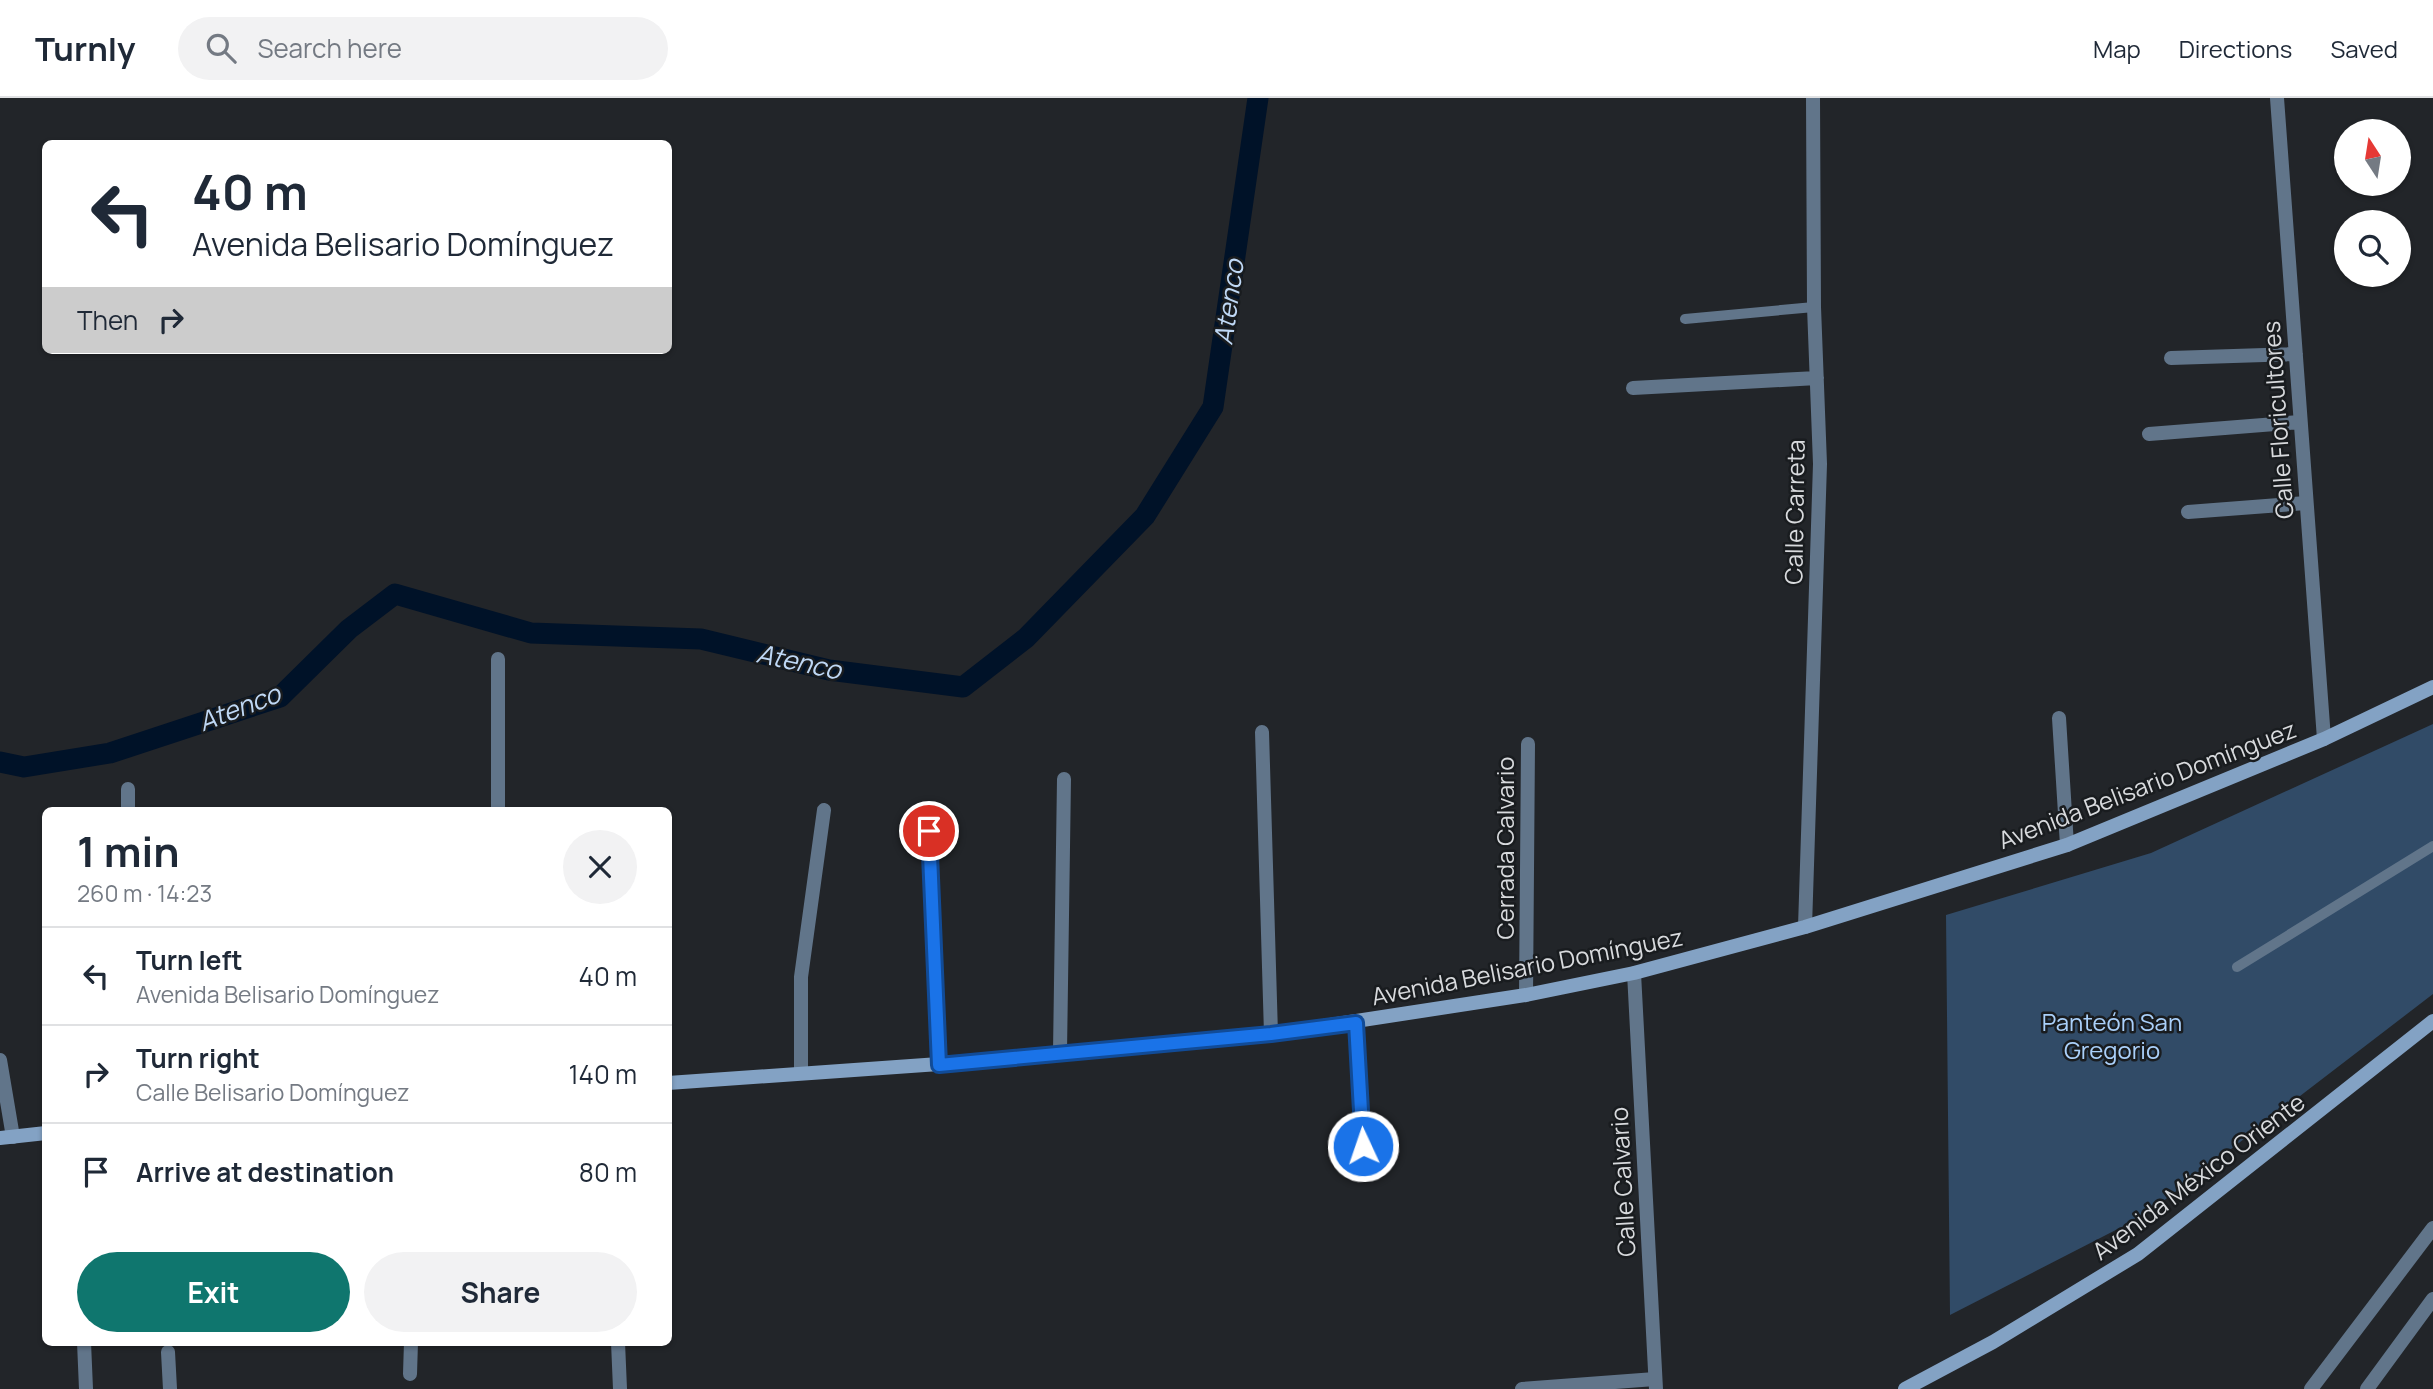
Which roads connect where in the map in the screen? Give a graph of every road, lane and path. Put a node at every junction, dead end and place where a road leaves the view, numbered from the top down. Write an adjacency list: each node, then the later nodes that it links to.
1 (1813, 98): 3 (street, Calle Carreta)
2 (2277, 98): 5 (street, Calle Floricultores)
3 (1814, 307): 4 (lane); 7 (street, Calle Carreta)
4 (1685, 319)
5 (2296, 354): 6 (street); 9 (street, Calle Floricultores)
6 (2171, 358)
7 (1816, 378): 8 (street); 27 (street, Calle Carreta)
8 (1633, 388)
9 (2300, 422): 10 (street); 11 (street, Calle Floricultores)
10 (2149, 434)
11 (2306, 503): 12 (street); 17 (street, Calle Floricultores)
12 (2188, 512)
13 (498, 659): 22 (street)
14 (2433, 687): 17 (main road, Avenida Belisario Domínguez)
15 (2059, 718): 25 (street)
16 (1262, 732): 33 (street)
17 (2324, 739): 25 (main road, Avenida Belisario Domínguez)
18 (1528, 744): 30 (street, Cerrada Calvario)
19 (1064, 779): 34 (street)
20 (128, 789): 21 (street)
21 (128, 807)
22 (498, 807)
23 (824, 810): 37 (street)
24 (929, 831): 36 (street)
25 (2067, 845): 27 (main road, Avenida Belisario Domínguez)
26 (2433, 846): 28 (lane)
27 (1805, 927): 29 (main road, Avenida Belisario Domínguez)
28 (2237, 967)
29 (1634, 973): 30 (main road, Avenida Belisario Domínguez); 49 (street, Calle Calvario)
30 (1526, 995): 32 (main road, Avenida Belisario Domínguez)
31 (2433, 1021): 54 (main road, Avenida México Oriente)
32 (1356, 1023): 33 (main road, Avenida Belisario Domínguez); 41 (street)
33 (1271, 1034): 34 (main road, Avenida Belisario Domínguez)
34 (1060, 1052): 36 (main road, Avenida Belisario Domínguez)
35 (0, 1060): 40 (street)
36 (939, 1065): 37 (main road, Avenida Belisario Domínguez)
37 (801, 1073): 38 (main road, Avenida Belisario Domínguez)
38 (672, 1083)
39 (42, 1133): 40 (main road)
40 (6, 1137)
41 (1364, 1171)
42 (2433, 1228): 55 (street)
43 (2433, 1299): 56 (street)
44 (84, 1346): 50 (street)
45 (411, 1346): 48 (street)
46 (618, 1346): 52 (street)
47 (168, 1352): 51 (street)
48 (410, 1374)
49 (1656, 1384): 53 (street)
50 (86, 1389)
51 (170, 1389)
52 (620, 1389)
53 (1522, 1389)
54 (1905, 1389)
55 (2311, 1389)
56 (2367, 1389)

